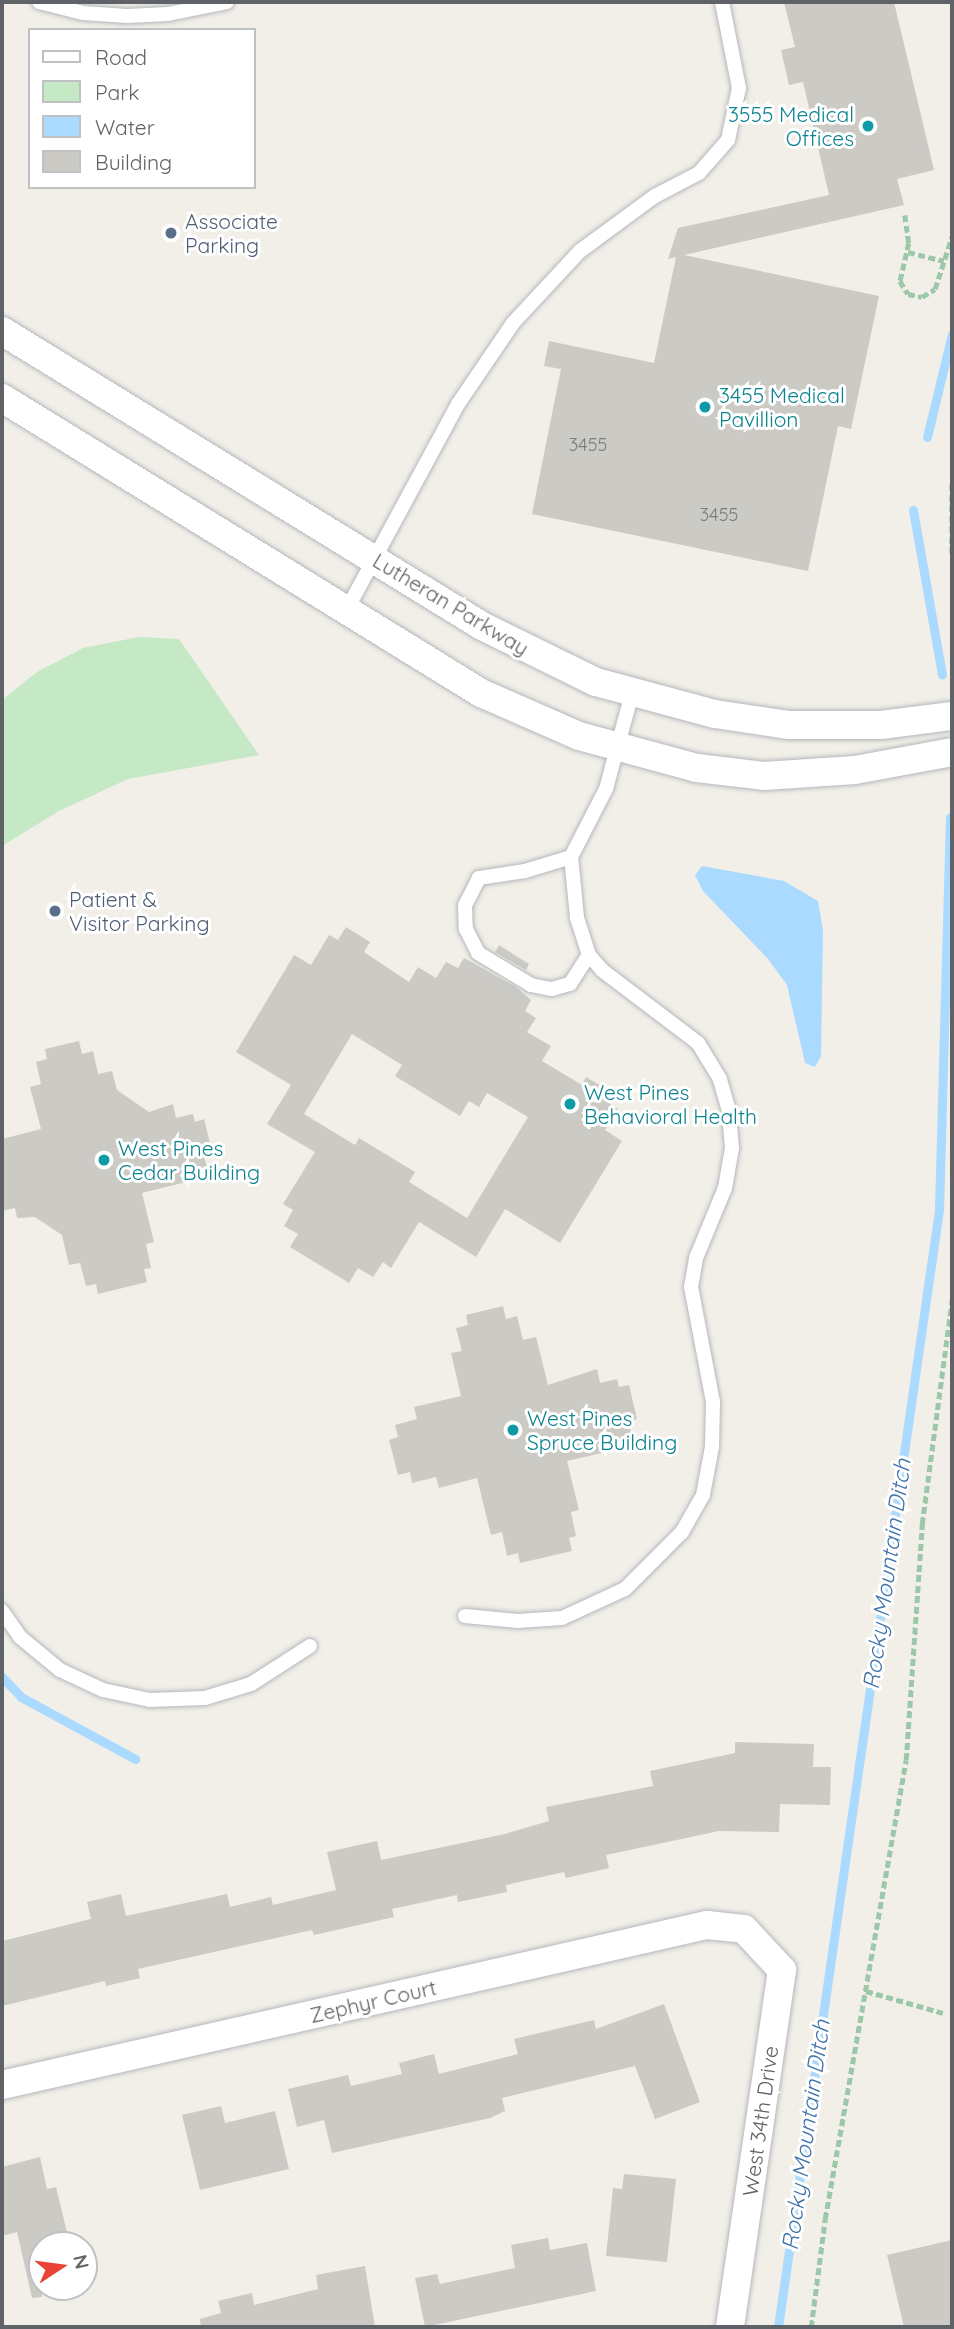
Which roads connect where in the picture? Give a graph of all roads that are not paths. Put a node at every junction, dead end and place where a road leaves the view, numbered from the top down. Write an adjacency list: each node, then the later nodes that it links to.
1 (39, 2): 2 (lane)
2 (227, 2)
3 (722, 2): 6 (lane)
4 (2, 331): 6 (street, Lutheran Parkway)
5 (2, 398): 7 (street)
6 (375, 558): 7 (lane); 8 (street, Lutheran Parkway)
7 (345, 612): 10 (street)
8 (632, 693): 9 (street, Lutheran Parkway); 10 (lane)
9 (952, 716)
10 (617, 748): 11 (street); 12 (lane)
11 (952, 752)
12 (571, 857): 13 (lane); 13 (lane)
13 (589, 955): 15 (lane)
14 (2, 1611): 16 (lane)
15 (466, 1616)
16 (310, 1646)
17 (744, 1929): 18 (street, Zephyr Court); 19 (street, West 34th Drive)
18 (2, 2085)
19 (730, 2327)

